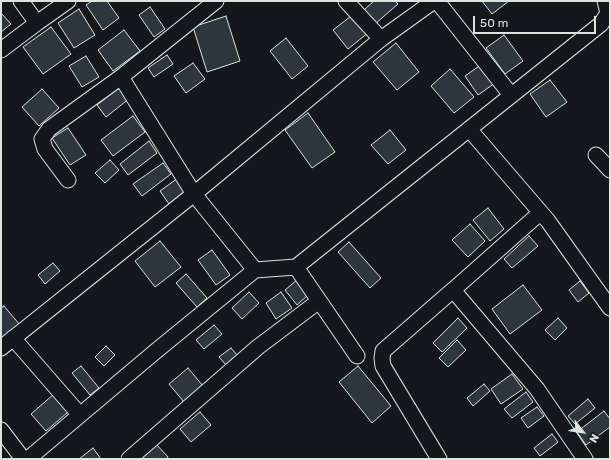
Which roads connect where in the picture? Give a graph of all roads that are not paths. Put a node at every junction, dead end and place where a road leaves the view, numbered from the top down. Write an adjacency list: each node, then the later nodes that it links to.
1 (21, 1): 8 (street)
2 (68, 1): 8 (street)
3 (216, 1): 11 (street)
4 (346, 1): 9 (street)
5 (434, 1): 9 (street)
6 (437, 1): 12 (street)
7 (605, 1): 12 (street)
8 (37, 23): 10 (street)
9 (381, 39): 17 (street)
10 (1, 50)
11 (121, 77): 16 (street); 17 (street)
12 (511, 95): 13 (street)
13 (469, 129): 18 (street); 19 (street)
14 (596, 155): 15 (street)
15 (610, 170)
16 (68, 180)
17 (194, 194): 20 (street); 24 (street)
18 (540, 213): 21 (street); 23 (street)
19 (296, 267): 20 (street); 22 (street)
20 (255, 270): 27 (street)
21 (453, 290): 32 (street); 33 (street)
22 (319, 301): 26 (street); 31 (street)
23 (610, 308)
24 (13, 338): 25 (street); 27 (street)
25 (1, 348)
26 (357, 356)
27 (80, 415): 30 (street)
28 (1, 430): 29 (street)
29 (24, 459)
30 (28, 459)
31 (129, 459)
32 (439, 459)
33 (585, 459)

